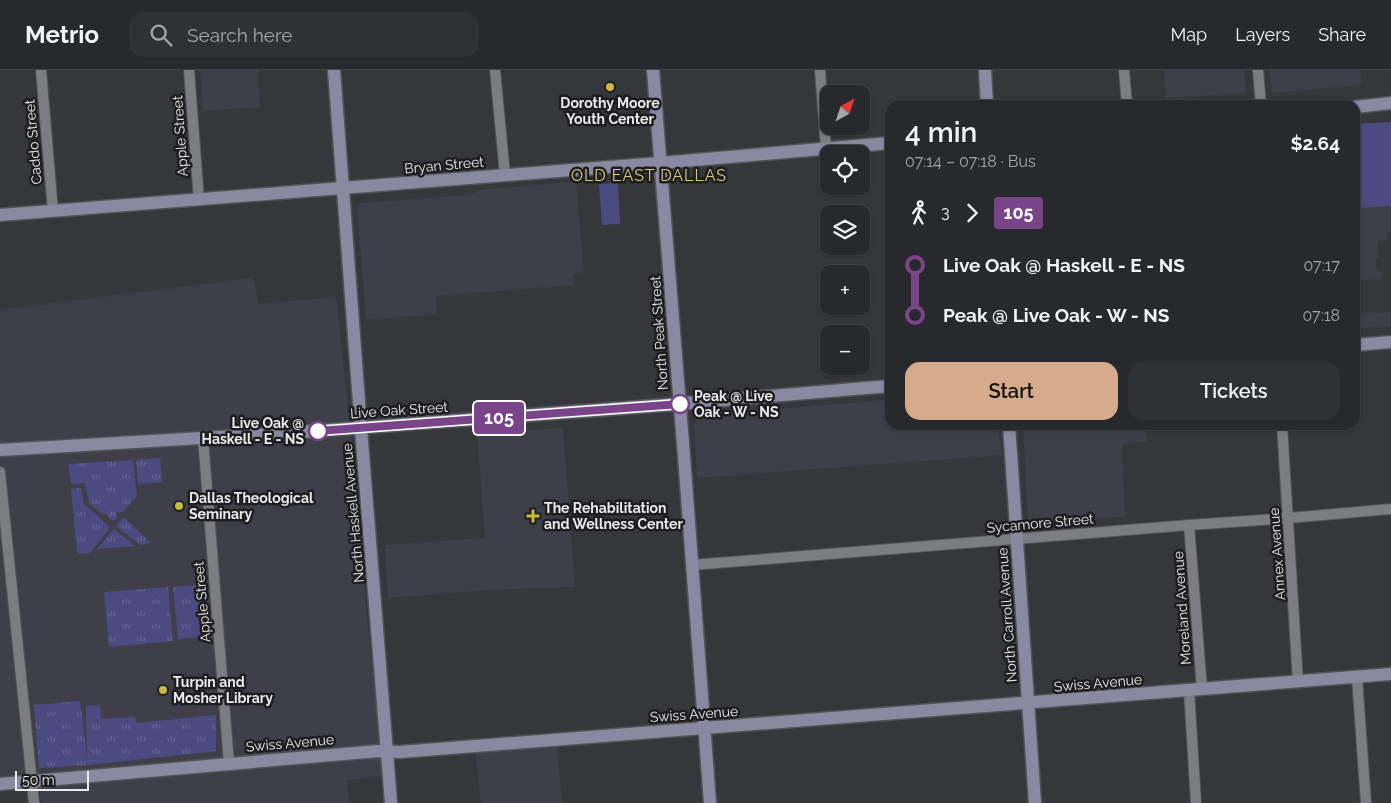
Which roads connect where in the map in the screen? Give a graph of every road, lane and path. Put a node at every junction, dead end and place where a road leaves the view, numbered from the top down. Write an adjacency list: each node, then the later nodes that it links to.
1 (41, 70): 23 (street, Caddo Street)
2 (189, 70): 22 (street, Apple Street)
3 (334, 70): 21 (street, North Haskell Avenue)
4 (495, 70): 20 (street)
5 (653, 70): 19 (street, North Peak Street)
6 (820, 70): 16 (street)
7 (985, 70): 10 (street)
8 (1124, 70): 11 (street)
9 (1258, 70): 12 (street)
10 (987, 100)
11 (1127, 100)
12 (1261, 100)
13 (1391, 103): 14 (street)
14 (1360, 106)
15 (885, 143): 17 (street, Bryan Street)
16 (826, 145)
17 (864, 145)
18 (820, 149): 19 (street, Bryan Street)
19 (660, 163): 20 (street, Bryan Street); 28 (street, North Peak Street)
20 (505, 175): 21 (street, Bryan Street)
21 (343, 188): 22 (street, Bryan Street); 29 (street, North Haskell Avenue)
22 (199, 200): 23 (street, Bryan Street)
23 (53, 211): 24 (street, Bryan Street)
24 (0, 215)
25 (1391, 342): 26 (street)
26 (1360, 345)
27 (885, 386): 28 (street, Live Oak Street)
28 (680, 404): 29 (street, Live Oak Street); 39 (street, North Peak Street)
29 (361, 428): 32 (street, Live Oak Street); 46 (street, North Haskell Avenue)
30 (1009, 430): 38 (street, North Carroll Avenue)
31 (1282, 430): 36 (street, Annex Avenue)
32 (203, 438): 33 (street, Live Oak Street); 47 (street, Apple Street)
33 (0, 450)
34 (0, 472): 48 (street)
35 (1391, 509): 36 (street, Sycamore Street)
36 (1288, 518): 37 (street, Sycamore Street); 42 (street, Annex Avenue)
37 (1189, 525): 38 (street, Sycamore Street); 43 (street, Moreland Avenue)
38 (1017, 539): 39 (street, Sycamore Street); 44 (street, North Carroll Avenue)
39 (692, 565): 45 (street, North Peak Street)
40 (1391, 674): 41 (street, Swiss Avenue)
41 (1357, 677): 42 (street, Swiss Avenue); 55 (street)
42 (1298, 682): 43 (street, Swiss Avenue)
43 (1196, 690): 44 (street, Swiss Avenue); 54 (street, Moreland Avenue)
44 (1029, 703): 45 (street, Swiss Avenue); 53 (street, North Carroll Avenue)
45 (704, 729): 46 (street, Swiss Avenue); 52 (street, North Peak Street)
46 (388, 751): 47 (street, Swiss Avenue); 51 (street, North Haskell Avenue)
47 (229, 764): 48 (street, Swiss Avenue)
48 (33, 782): 49 (street, Swiss Avenue); 50 (street)
49 (0, 784)
50 (34, 803)
51 (392, 803)
52 (710, 803)
53 (1035, 803)
54 (1196, 803)
55 (1366, 803)

